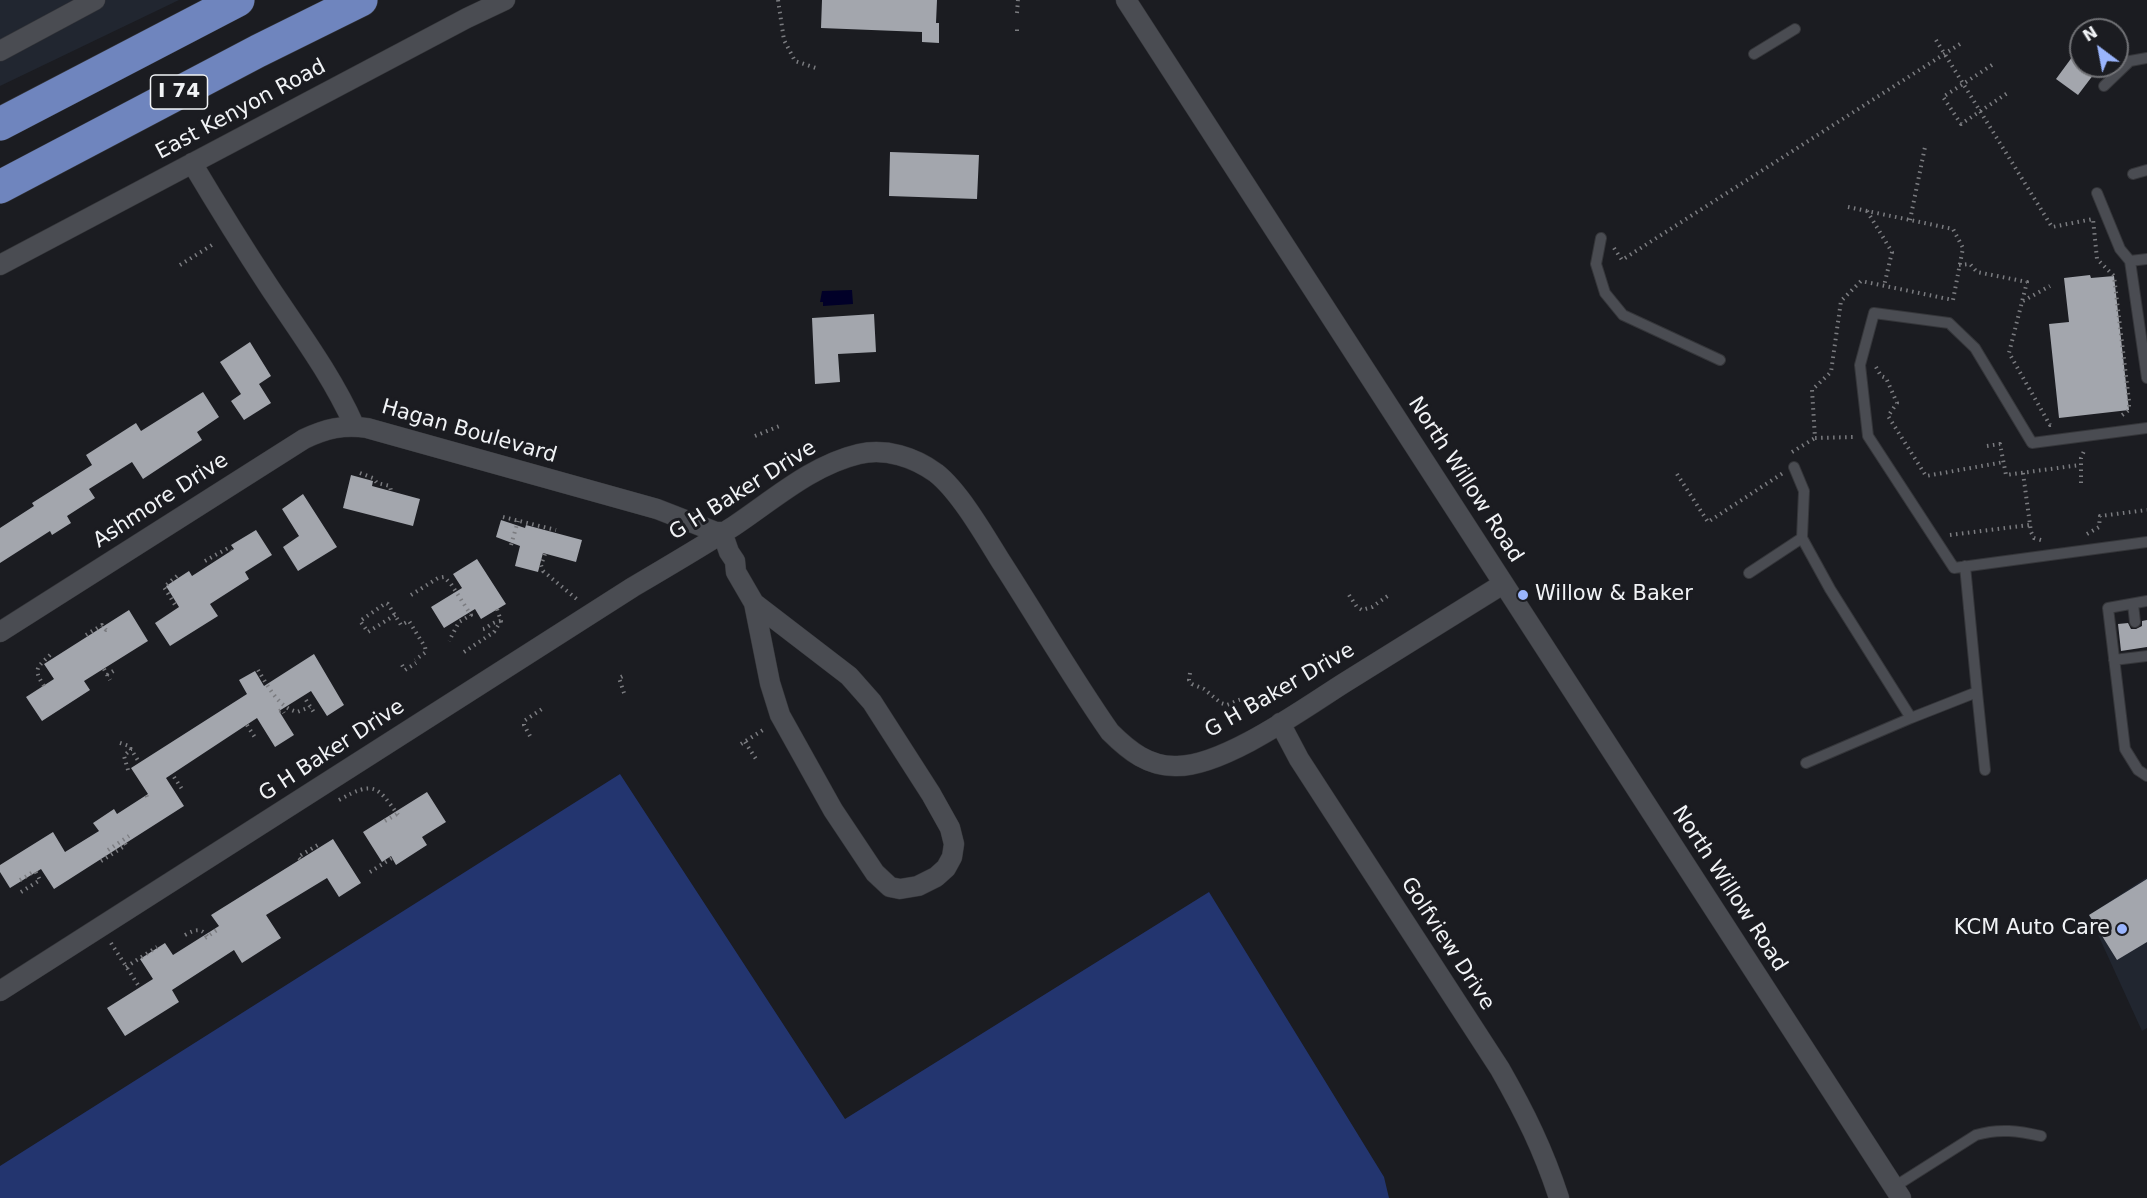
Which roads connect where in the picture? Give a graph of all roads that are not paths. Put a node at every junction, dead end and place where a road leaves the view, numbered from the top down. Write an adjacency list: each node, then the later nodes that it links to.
1 (95, 0): 7 (street)
2 (238, 0): 11 (highway, I 74)
3 (361, 0): 15 (highway, I 74)
4 (506, 0): 12 (street, East Kenyon Road)
5 (1126, 0): 31 (street, North Willow Road)
6 (1795, 29): 8 (lane)
7 (0, 51)
8 (1754, 54)
9 (2147, 58): 10 (lane)
10 (2104, 86)
11 (0, 124)
12 (192, 163): 20 (street, East Kenyon Road); 23 (street, Hagan Boulevard)
13 (2147, 170): 14 (lane)
14 (2133, 174)
15 (0, 187)
16 (2097, 193): 19 (lane)
17 (1606, 240): 21 (lane)
18 (2147, 260): 19 (lane)
19 (2130, 261): 22 (lane)
20 (0, 265)
21 (1720, 360)
22 (2147, 378)
23 (354, 425): 26 (street, Hagan Boulevard); 36 (street, Ashmore Drive)
24 (2147, 428): 29 (lane)
25 (1794, 467): 27 (lane)
26 (722, 532): 33 (street); 41 (street, G H Baker Drive); 45 (street, G H Baker Drive)
27 (1802, 538): 30 (lane); 40 (lane)
28 (2147, 542): 29 (lane)
29 (1965, 566): 39 (lane)
30 (1749, 573)
31 (1503, 584): 41 (street, G H Baker Drive); 47 (street, North Willow Road)
32 (2147, 601): 34 (lane)
33 (754, 603): 33 (street)
34 (2133, 604): 35 (lane); 38 (lane)
35 (2135, 622)
36 (0, 632)
37 (2142, 654): 38 (lane)
38 (2114, 660): 44 (lane)
39 (1977, 692): 40 (lane); 43 (lane)
40 (1911, 718): 42 (lane)
41 (1280, 723): 48 (street, Golfview Drive)
42 (1806, 763)
43 (1985, 770)
44 (2147, 776)
45 (0, 991)
46 (2042, 1136): 47 (lane)
47 (1898, 1192)
48 (1559, 1198)

